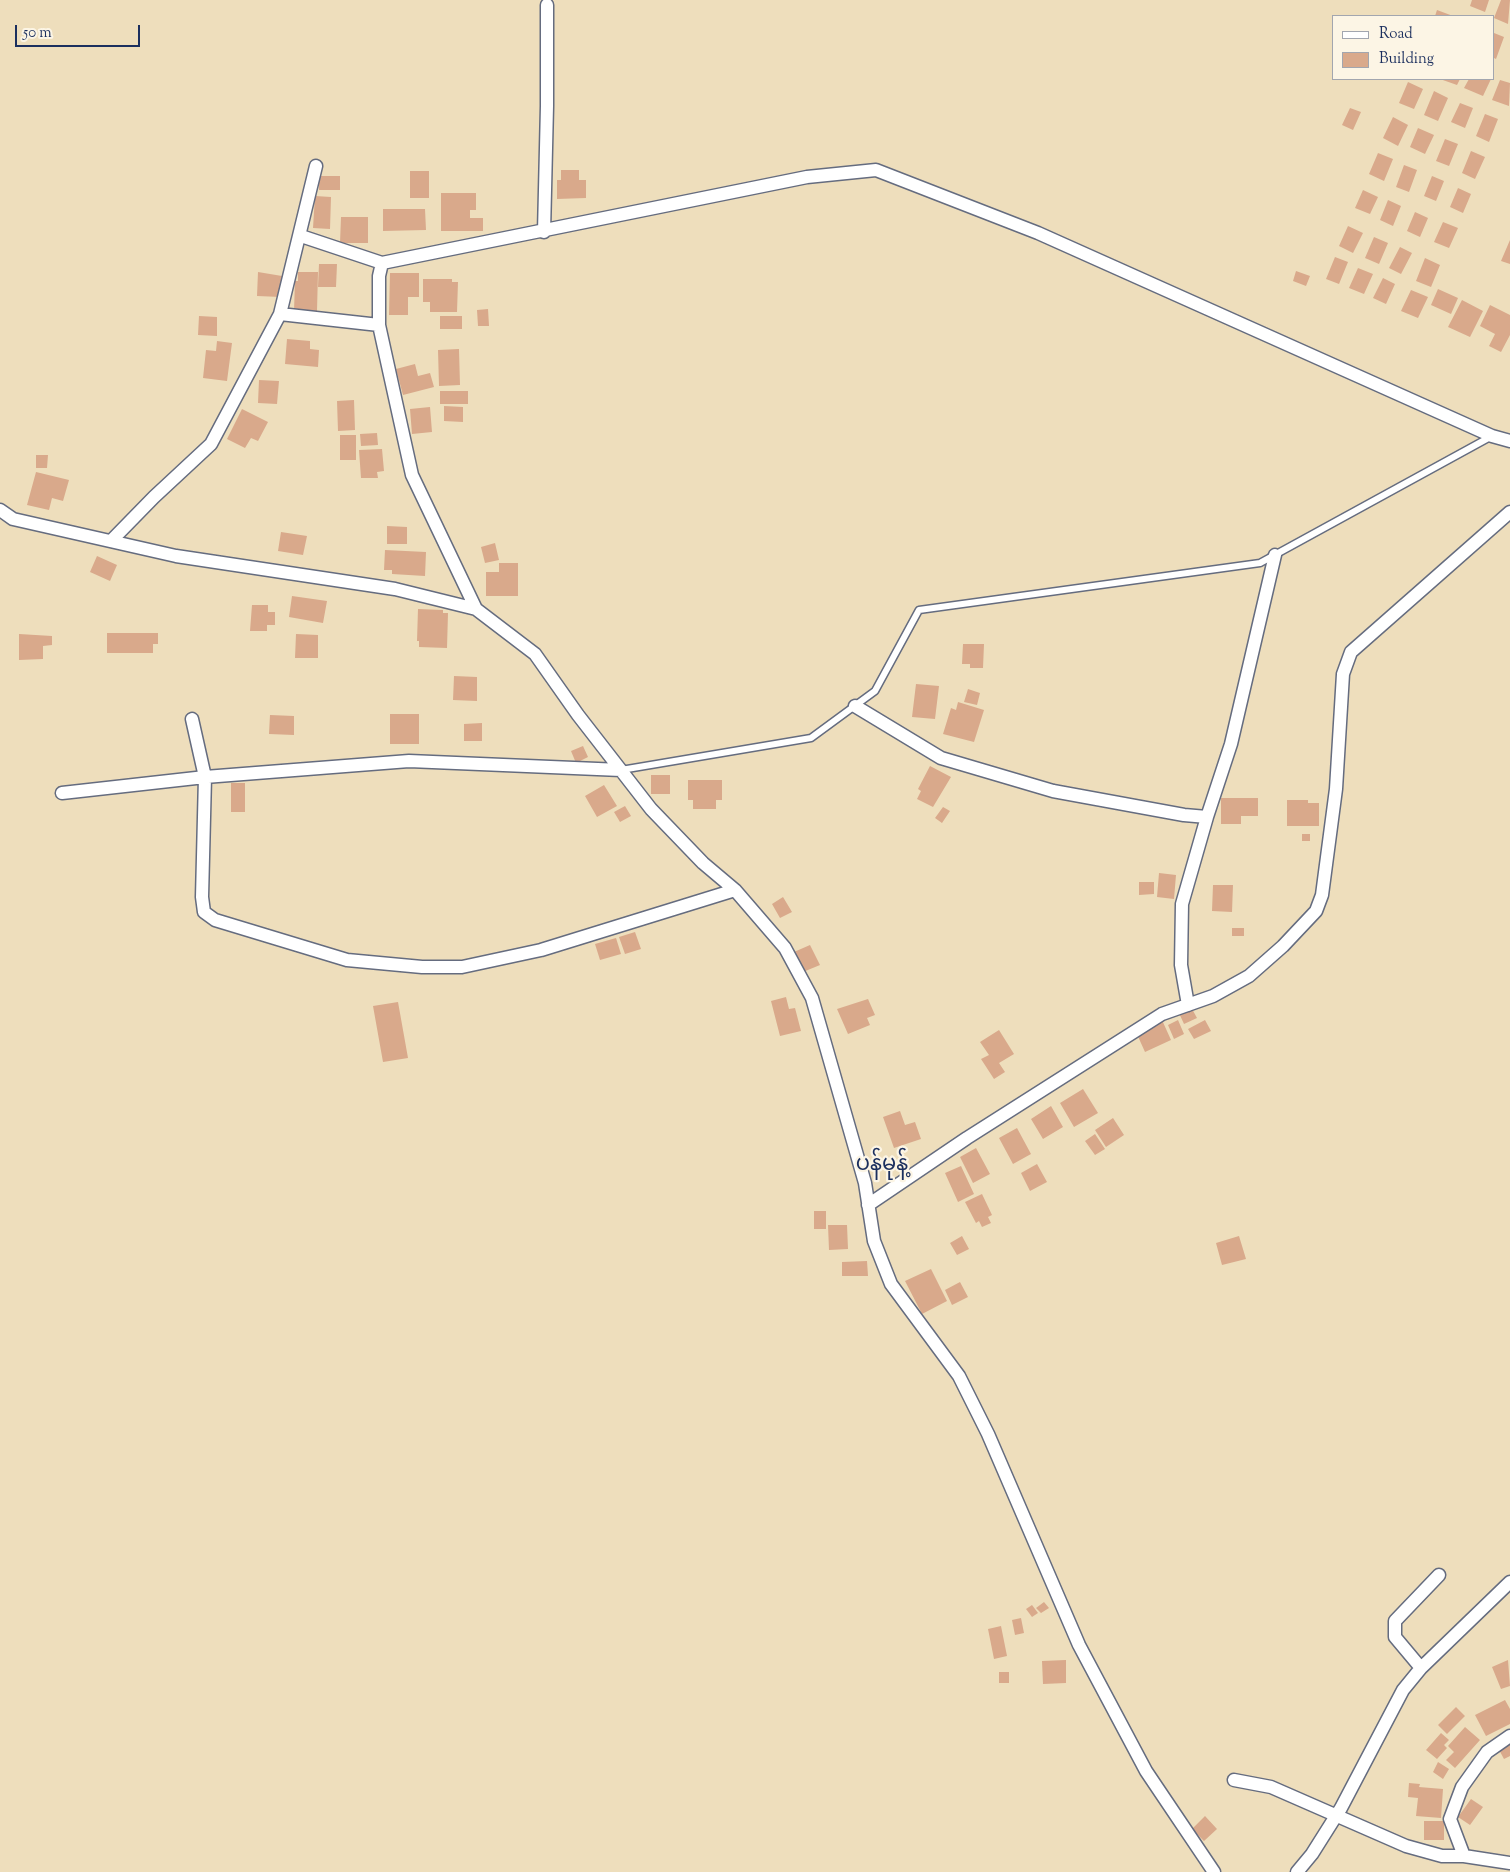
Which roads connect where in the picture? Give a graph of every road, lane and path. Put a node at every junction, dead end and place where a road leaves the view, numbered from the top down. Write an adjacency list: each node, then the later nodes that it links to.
1 (546, 5): 3 (street)
2 (316, 166): 4 (street)
3 (544, 232): 5 (street); 8 (street)
4 (300, 236): 5 (street); 6 (street)
5 (382, 263): 7 (street)
6 (280, 314): 7 (street); 12 (street)
7 (379, 325): 14 (street)
8 (1492, 436): 9 (street); 13 (lane)
9 (1510, 441)
10 (0, 510): 12 (street)
11 (1510, 512): 22 (street)
12 (110, 541): 14 (street)
13 (1275, 555): 15 (lane); 20 (street)
14 (476, 609): 17 (street)
15 (855, 706): 17 (lane); 20 (street)
16 (192, 720): 18 (street)
17 (621, 770): 18 (street); 21 (street)
18 (205, 777): 19 (street); 21 (street)
19 (62, 793)
20 (1207, 817): 22 (street)
21 (736, 890): 23 (street)
22 (1188, 1005): 23 (street)
23 (868, 1205): 32 (street)
24 (1439, 1575): 26 (street)
25 (1510, 1582): 26 (street)
26 (1421, 1668): 29 (street)
27 (1510, 1736): 30 (street)
28 (1234, 1780): 29 (street)
29 (1337, 1815): 30 (street); 33 (street)
30 (1464, 1856): 31 (street)
31 (1510, 1863)
32 (1214, 1872)
33 (1297, 1872)

